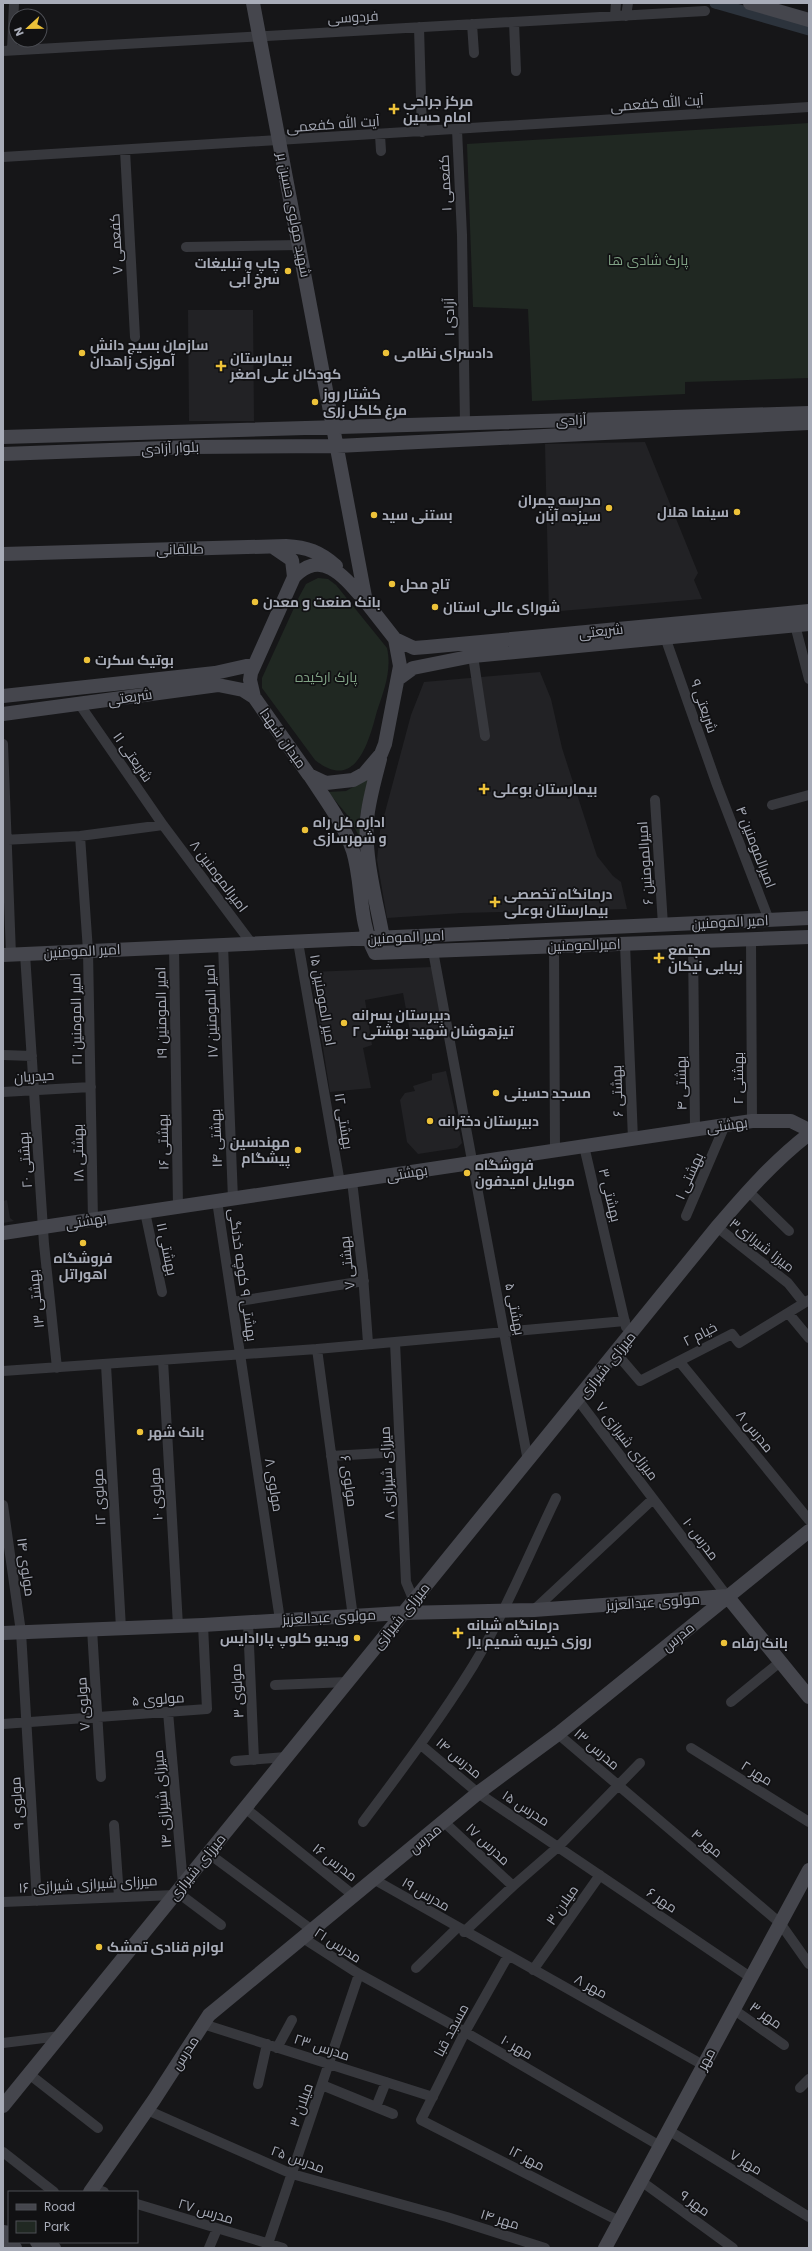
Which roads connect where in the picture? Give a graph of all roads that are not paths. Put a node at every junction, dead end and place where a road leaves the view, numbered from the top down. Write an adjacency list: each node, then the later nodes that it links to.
1 (14, 3): 15 (street)
2 (253, 3): 14 (main road, شهید مولوی حسین بر)
3 (616, 3): 9 (street)
4 (628, 3): 8 (street)
5 (750, 3): 6 (main road)
6 (784, 8): 10 (main road)
7 (705, 11): 8 (street, فردوسی)
8 (626, 15): 9 (street, فردوسی)
9 (615, 16): 11 (street, فردوسی)
10 (809, 20)
11 (514, 22): 12 (street, فردوسی); 17 (street)
12 (472, 24): 13 (street, فردوسی); 16 (street)
13 (419, 27): 14 (street, فردوسی); 20 (street)
14 (259, 36): 15 (street, فردوسی); 22 (main road, شهید مولوی حسین بر)
15 (7, 50)
16 (474, 54)
17 (516, 71)
18 (809, 107): 19 (street, آیت الله کفعمی)
19 (456, 130): 20 (street, آیت الله کفعمی); 26 (street, کفعمی ۱)
20 (422, 132): 21 (street, آیت الله کفعمی)
21 (380, 135): 22 (street, آیت الله کفعمی); 24 (street)
22 (280, 141): 23 (street, آیت الله کفعمی); 27 (main road, شهید مولوی حسین بر)
23 (125, 150): 25 (street, آیت الله کفعمی); 29 (street, کفعمی ۷)
24 (381, 151)
25 (3, 157)
26 (462, 235): 31 (street, آزادی ۱)
27 (300, 245): 28 (street); 33 (main road, شهید مولوی حسین بر)
28 (186, 247)
29 (135, 337)
30 (809, 413): 31 (main road, آزادی)
31 (465, 424): 33 (main road, آزادی)
32 (809, 424): 35 (main road, آزادی)
33 (334, 427): 34 (main road, بلوار آزادی); 35 (main road, شهید مولوی حسین بر)
34 (3, 437)
35 (337, 446): 36 (main road, بلوار آزادی); 41 (main road)
36 (3, 454)
37 (273, 547): 38 (main road, طالقانی); 39 (main road); 40 (main road, طالقانی)
38 (3, 554)
39 (294, 577): 40 (main road, میدان شهدا); 48 (main road, میدان شهدا)
40 (345, 578): 41 (main road, میدان شهدا)
41 (366, 602): 46 (main road, میدان شهدا)
42 (809, 611): 43 (main road, شریعتی)
43 (794, 619): 44 (main road); 45 (main road); 46 (main road, شریعتی); 50 (street)
44 (809, 624)
45 (665, 637): 47 (main road); 60 (street, شریعتی ۹)
46 (395, 639): 49 (main road, میدان شهدا)
47 (473, 656): 49 (main road); 56 (street)
48 (255, 664): 51 (main road, شریعتی); 53 (main road, میدان شهدا)
49 (398, 678): 58 (main road, میدان شهدا)
50 (809, 678)
51 (216, 679): 52 (main road, شریعتی); 53 (main road, شریعتی); 54 (main road, شریعتی)
52 (3, 696)
53 (254, 697): 59 (main road, میدان شهدا)
54 (80, 705): 55 (main road, شریعتی); 64 (street, شریعتی ۱۱)
55 (3, 714)
56 (484, 736)
57 (3, 744): 66 (street)
58 (381, 754): 59 (main road, میدان شهدا); 74 (main road)
59 (309, 775): 73 (main road)
60 (717, 785): 68 (street, امیرالمومنین ۴)
61 (809, 795): 63 (street)
62 (655, 800): 70 (street, امیرالمومنین ۶)
63 (772, 805)
64 (164, 825): 65 (street); 78 (street, امیرالمومنین ۸)
65 (80, 836): 66 (street); 84 (street, امیر المومنین ۲۱)
66 (5, 840): 86 (street)
67 (809, 918): 68 (main road, امیر المومنین)
68 (769, 920): 69 (main road, امیر المومنین)
69 (678, 924): 70 (main road, امیر المومنین); 71 (main road)
70 (663, 925): 74 (main road, امیر المومنین)
71 (809, 926)
72 (809, 937): 75 (main road, امیرالمومنین)
73 (367, 938): 74 (main road, امیر المومنین); 77 (main road, امیر المومنین); 83 (main road, امیرالمومنین)
74 (383, 938)
75 (751, 939): 76 (main road, امیرالمومنین); 95 (street, بهشتی ۲)
76 (693, 941): 79 (main road, امیرالمومنین); 97 (street, بهشتی ۴)
77 (298, 942): 78 (main road, امیر المومنین); 89 (street, امیر المومنین ۱۵)
78 (252, 944): 80 (main road, امیر المومنین)
79 (625, 944): 81 (main road, امیرالمومنین); 100 (street, بهشتی ۶)
80 (222, 945): 82 (main road, امیر المومنین); 90 (street, امیر المومنین ۱۷)
81 (554, 946): 83 (main road, امیرالمومنین); 102 (street)
82 (174, 947): 84 (main road, امیر المومنین); 91 (street, امیر المومنین ۱۹)
83 (433, 950): 103 (street, بهشتی ۵)
84 (88, 951): 85 (main road, امیر المومنین); 92 (street, امیر المومنین ۲۱)
85 (25, 954): 86 (main road, امیر المومنین); 88 (street, بهشتی ۲۰)
86 (7, 955)
87 (3, 1055): 88 (street)
88 (32, 1056): 93 (street, بهشتی ۲۰)
89 (320, 1064): 104 (street, بهشتی ۱۲)
90 (228, 1075): 106 (street, بهشتی ۱۴)
91 (176, 1077): 108 (street, بهشتی ۱۶)
92 (91, 1087): 93 (street, حیدریان); 111 (street, بهشتی ۱۸)
93 (34, 1090): 94 (street, حیدریان); 112 (street, بهشتی ۲۰)
94 (3, 1092)
95 (752, 1121): 96 (main road, بهشتی); 98 (main road, بهشتی)
96 (726, 1125): 97 (main road, بهشتی); 110 (street, بهشتی ۱)
97 (695, 1129): 100 (main road, بهشتی)
98 (809, 1130)
99 (809, 1134): 105 (main road, میرزای شیرازی)
100 (633, 1139): 101 (main road, بهشتی)
101 (584, 1146): 102 (main road, بهشتی); 121 (street, بهشتی ۳)
102 (555, 1150): 103 (main road, بهشتی)
103 (473, 1163): 104 (main road, بهشتی); 122 (street, بهشتی ۵)
104 (346, 1182): 106 (main road, بهشتی); 116 (street, بهشتی ۷)
105 (748, 1191): 113 (main road, میرزای شیرازی); 114 (street)
106 (233, 1199): 107 (main road, بهشتی)
107 (218, 1201): 108 (main road, بهشتی); 118 (street, بهشتی ۹ کوچه خدنگی)
108 (178, 1207): 109 (main road, بهشتی)
109 (145, 1212): 111 (main road, بهشتی); 117 (street, بهشتی ۱۱)
110 (686, 1216)
111 (93, 1220): 112 (main road, بهشتی)
112 (43, 1227): 115 (main road, بهشتی); 133 (street, بهشتی ۱۳)
113 (717, 1227): 119 (street, میرزا شیرازی۳); 123 (main road, میرزای شیرازی)
114 (789, 1231)
115 (3, 1233)
116 (364, 1281): 118 (street); 126 (street, بهشتی ۷)
117 (162, 1292)
118 (232, 1302): 128 (street, بهشتی ۹ کوچه خدنگی)
119 (806, 1302): 120 (street, خیام ۲)
120 (789, 1314): 124 (street); 131 (street, خیام ۲)
121 (625, 1321): 122 (street); 123 (street, بهشتی ۳)
122 (506, 1332): 125 (street); 138 (street, بهشتی ۵)
123 (629, 1338): 129 (main road, میرزای شیرازی)
124 (809, 1338)
125 (396, 1342): 126 (street); 136 (street, میرزای شیرازی ۸)
126 (368, 1343): 127 (street)
127 (317, 1349): 128 (street); 137 (street, مولوی ۶)
128 (240, 1353): 130 (street); 150 (street, مولوی ۸)
129 (616, 1353): 131 (street, خیام ۲); 135 (main road, میرزای شیرازی)
130 (163, 1360): 132 (street); 153 (street, مولوی ۱۰)
131 (679, 1361): 142 (street, مدرس ۸)
132 (106, 1365): 133 (street); 154 (street, مولوی ۱۲)
133 (58, 1368): 134 (street)
134 (3, 1371)
135 (578, 1400): 138 (main road, میرزای شیرازی); 140 (street, میرزای شیرازی ۷)
136 (400, 1452): 137 (street); 145 (street, میرزای شیرازی ۸)
137 (331, 1456): 149 (street, مولوی ۶)
138 (528, 1461): 145 (main road, میرزای شیرازی)
139 (556, 1498): 147 (street)
140 (653, 1499): 144 (street, مدرس ۱۰); 146 (street)
141 (3, 1505): 156 (street, مولوی ۱۴)
142 (809, 1520)
143 (809, 1532): 144 (main road, مدرس)
144 (727, 1596): 146 (main road, مولوی عبدالعزیز); 158 (main road); 167 (main road, مدرس)
145 (414, 1601): 148 (main road, میرزای شیرازی)
146 (534, 1610): 147 (main road, مولوی عبدالعزیز)
147 (503, 1611): 148 (main road, مولوی عبدالعزیز); 168 (street)
148 (402, 1613): 149 (main road, مولوی عبدالعزیز); 159 (main road, میرزای شیرازی)
149 (353, 1617): 150 (main road, مولوی عبدالعزیز)
150 (280, 1620): 151 (main road, مولوی عبدالعزیز)
151 (248, 1622): 152 (main road, مولوی عبدالعزیز); 171 (street, مولوی ۳)
152 (203, 1625): 153 (main road, مولوی عبدالعزیز); 163 (street, مولوی ۵)
153 (178, 1626): 154 (main road, مولوی عبدالعزیز)
154 (121, 1628): 155 (main road, مولوی عبدالعزیز)
155 (92, 1629): 156 (main road, مولوی عبدالعزیز); 164 (street, مولوی ۷)
156 (21, 1632): 157 (main road, مولوی عبدالعزیز); 165 (street, مولوی ۹)
157 (3, 1633)
158 (780, 1662): 161 (main road); 162 (street)
159 (347, 1682): 160 (street); 170 (main road, میرزای شیرازی)
160 (275, 1685)
161 (809, 1697)
162 (731, 1702)
163 (168, 1712): 164 (street, مولوی ۵); 188 (street, میرزای شیرازی ۱۴)
164 (98, 1718): 165 (street, مولوی ۵); 174 (street, مولوی ۷)
165 (26, 1723): 166 (street, مولوی ۵); 191 (street, مولوی ۹)
166 (3, 1724)
167 (558, 1734): 175 (street, مدرس ۱۳); 176 (main road, مدرس)
168 (421, 1745): 176 (street, مدرس ۱۴); 178 (street)
169 (691, 1748): 180 (street, مهر ۲)
170 (286, 1757): 171 (street); 177 (main road, میرزای شیرازی)
171 (254, 1760): 172 (street)
172 (235, 1761)
173 (640, 1763): 175 (street)
174 (101, 1778)
175 (616, 1784): 182 (street); 193 (street, مهر ۴)
176 (478, 1793): 179 (main road, مدرس); 182 (street, مدرس ۱۵)
177 (245, 1808): 183 (main road, میرزای شیرازی); 189 (street, مدرس ۱۶)
178 (363, 1822)
179 (444, 1822): 186 (main road, مدرس); 187 (street, مدرس ۱۷)
180 (809, 1822)
181 (114, 1825): 190 (street)
182 (559, 1846): 185 (street, مهر ۶); 187 (street)
183 (208, 1853): 188 (main road, میرزای شیرازی); 196 (street, مدرس ۲۱)
184 (809, 1870): 193 (main road, مهر)
185 (600, 1875): 200 (street, میلان ۳); 202 (street, مهر ۶)
186 (374, 1880): 189 (main road, مدرس); 195 (street, مدرس ۱۹)
187 (513, 1886): 195 (street)
188 (178, 1890): 190 (street, میرزای شیرازی شیرازی ۱۶); 194 (street); 207 (main road, میرزای شیرازی)
189 (353, 1895): 196 (main road, مدرس)
190 (120, 1897): 191 (street, میرزای شیرازی شیرازی ۱۶)
191 (37, 1901): 192 (street, میرزای شیرازی شیرازی ۱۶)
192 (3, 1902)
193 (780, 1923): 198 (street, مهر ۴); 202 (main road, مهر)
194 (221, 1925)
195 (461, 1930): 197 (street, مهر ۸); 199 (street)
196 (307, 1934): 201 (street, مدرس ۲۱); 205 (main road, مدرس)
197 (508, 1956): 200 (street, مهر ۸); 206 (street, مسجد قبا)
198 (807, 1957)
199 (416, 1968)
200 (533, 1970): 212 (street, مهر ۸)
201 (359, 1974): 206 (street, مهر ۱۰); 211 (street, میلان ۳)
202 (750, 1977): 203 (main road, مهر)
203 (733, 2009): 209 (street, مهر ۳); 212 (main road, مهر)
204 (292, 2020): 210 (street)
205 (203, 2024): 210 (street, مدرس ۲۳); 222 (main road, مدرس)
206 (465, 2032): 219 (street, مسجد قبا); 227 (street, مهر ۱۰)
207 (60, 2036): 208 (street); 213 (main road, میرزای شیرازی)
208 (3, 2043)
209 (784, 2045)
210 (272, 2046): 211 (street, مدرس ۲۳); 216 (street)
211 (329, 2064): 215 (street, مدرس ۲۳); 217 (street, میلان ۳)
212 (703, 2065): 226 (main road, مهر)
213 (29, 2074): 220 (main road, میرزای شیرازی); 225 (street)
214 (809, 2079): 218 (street)
215 (386, 2082): 219 (street, مدرس ۲۳); 221 (street)
216 (258, 2084)
217 (322, 2085): 221 (street); 229 (street, میلان ۳)
218 (800, 2088)
219 (432, 2097): 224 (street, مسجد قبا)
220 (3, 2106)
221 (376, 2107): 223 (street)
222 (147, 2110): 229 (street, مدرس ۲۵); 232 (main road, مدرس)
223 (393, 2114)
224 (421, 2120): 236 (street, مهر ۱۲)
225 (98, 2128)
226 (668, 2130): 227 (main road, مهر); 234 (street, مهر ۷)
227 (660, 2146): 230 (main road, مهر)
228 (3, 2152): 231 (street)
229 (292, 2174): 235 (street, مدرس ۲۵); 240 (street, میلان ۳)
230 (641, 2181): 236 (main road, مهر); 247 (street, مهر ۹)
231 (53, 2191)
232 (96, 2191)
233 (138, 2204): 237 (street, مدرس ۲۷)
234 (809, 2216)
235 (447, 2218): 245 (street, مهر ۱۴)
236 (619, 2221): 246 (main road, مهر)
237 (217, 2229): 240 (street, مدرس ۲۷); 243 (street)
238 (41, 2243): 241 (main road)
239 (3, 2244): 242 (main road)
240 (268, 2244): 244 (street, مدرس ۲۷)
241 (54, 2246)
242 (15, 2248)
243 (209, 2248)
244 (283, 2248)
245 (545, 2248)
246 (605, 2248)
247 (734, 2248)

